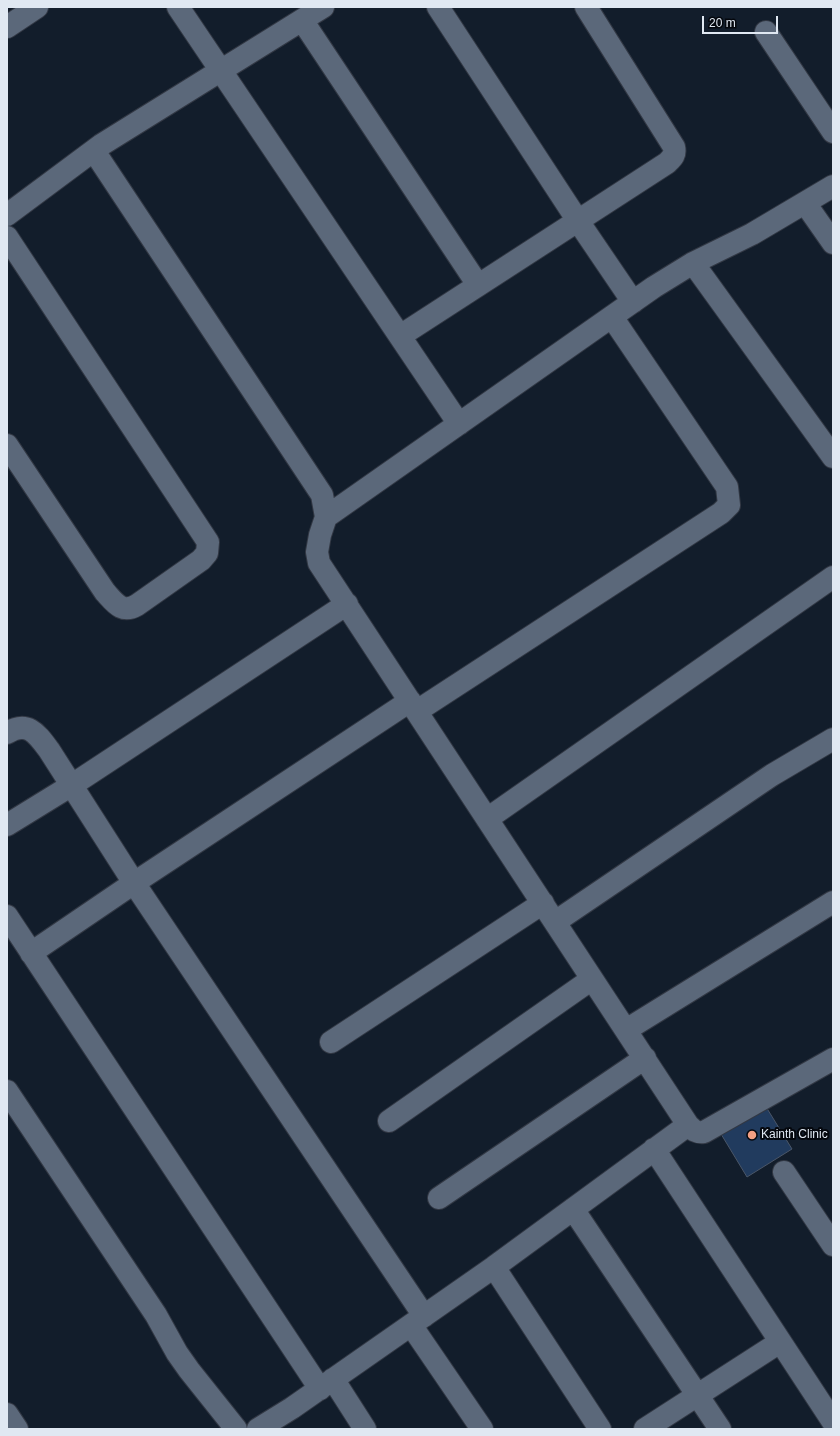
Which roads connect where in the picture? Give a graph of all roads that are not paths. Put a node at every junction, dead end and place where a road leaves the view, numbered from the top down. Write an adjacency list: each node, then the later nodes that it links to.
1 (37, 7): 7 (street)
2 (178, 7): 9 (street)
3 (323, 7): 6 (street)
4 (438, 7): 15 (street)
5 (589, 8): 15 (street)
6 (302, 20): 9 (street); 19 (street)
7 (7, 27)
8 (766, 32): 10 (street)
9 (222, 70): 11 (street); 22 (street)
10 (833, 132)
11 (94, 151): 14 (street); 26 (street)
12 (833, 186): 13 (street)
13 (805, 203): 17 (street); 18 (street)
14 (7, 215)
15 (578, 221): 19 (street); 20 (street)
16 (7, 237): 24 (street)
17 (833, 243)
18 (693, 263): 20 (street); 25 (street)
19 (478, 285): 22 (street)
20 (633, 302): 21 (street)
21 (612, 317): 23 (street); 29 (street)
22 (400, 336): 23 (street)
23 (459, 424): 26 (street)
24 (7, 445)
25 (833, 457)
26 (326, 517): 28 (street)
27 (833, 577): 33 (street)
28 (347, 604): 29 (street); 32 (street)
29 (414, 706): 33 (street); 35 (street)
30 (7, 733): 32 (street)
31 (833, 739): 39 (street)
32 (72, 785): 34 (street); 35 (street)
33 (487, 818): 37 (street)
34 (7, 825)
35 (134, 883): 40 (street); 55 (street)
36 (833, 902): 42 (street)
37 (543, 903): 39 (street); 43 (street)
38 (7, 916): 40 (street)
39 (555, 922): 41 (street)
40 (31, 952): 57 (street)
41 (592, 979): 42 (street); 47 (street)
42 (626, 1030): 44 (street)
43 (331, 1042)
44 (645, 1058): 48 (street); 51 (street)
45 (833, 1059): 48 (street)
46 (7, 1091): 62 (street)
47 (389, 1121)
48 (688, 1125): 49 (street)
49 (654, 1149): 52 (street); 56 (street)
50 (784, 1172): 53 (street)
51 (439, 1198)
52 (573, 1209): 54 (street); 58 (street)
53 (833, 1246)
54 (494, 1267): 55 (street); 66 (street)
55 (418, 1320): 57 (street); 65 (street)
56 (780, 1342): 58 (street); 60 (street)
57 (326, 1384): 63 (street); 64 (street)
58 (698, 1395): 67 (street); 68 (street)
59 (7, 1414): 61 (street)
60 (833, 1422)
61 (17, 1429)
62 (236, 1429)
63 (258, 1429)
64 (366, 1429)
65 (482, 1429)
66 (600, 1429)
67 (645, 1429)
68 (720, 1429)

